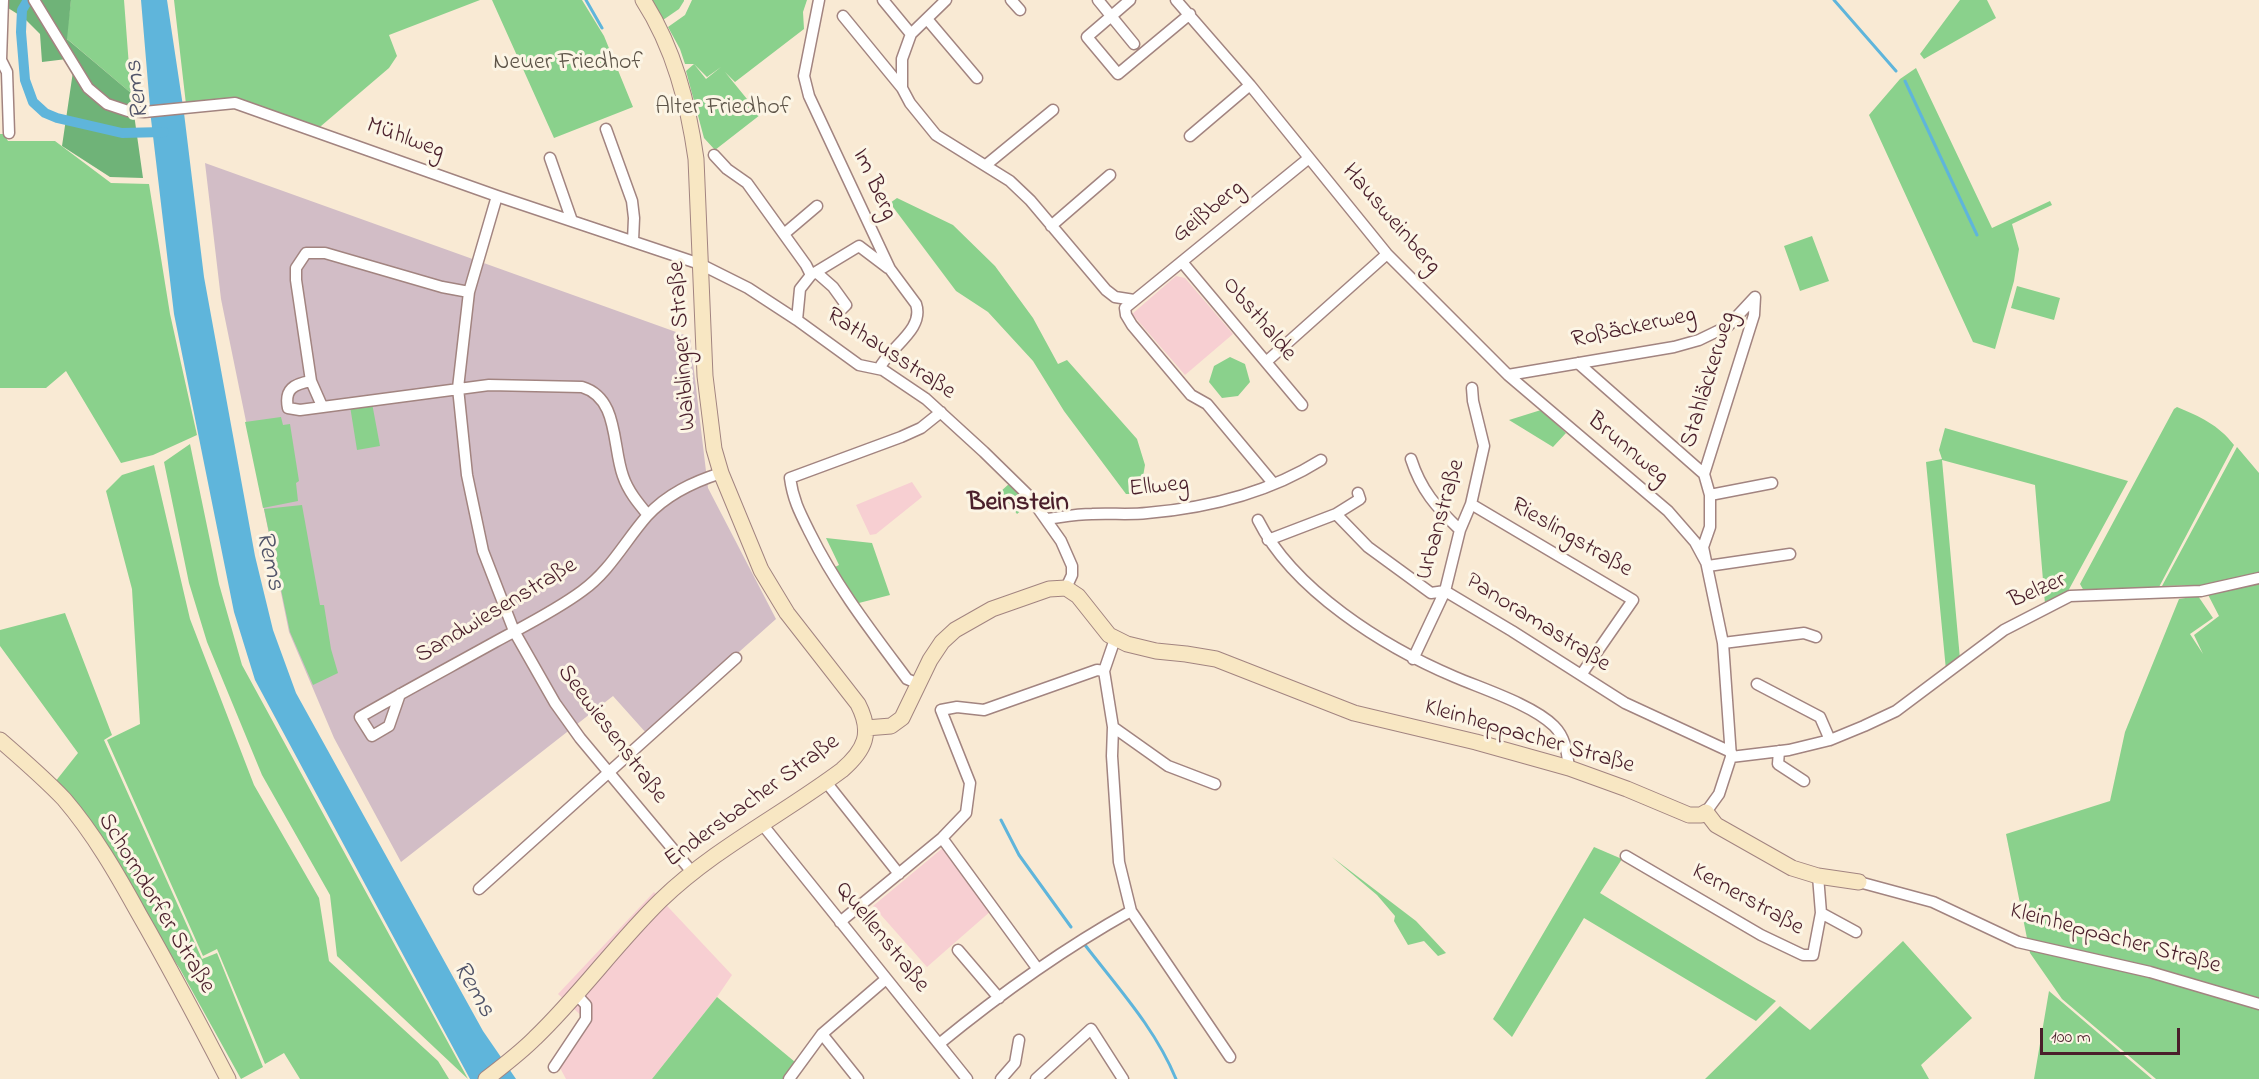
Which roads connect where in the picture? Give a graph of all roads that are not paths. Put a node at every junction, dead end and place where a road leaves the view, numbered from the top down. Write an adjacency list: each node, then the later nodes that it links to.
1 (3, 0): 23 (street)
2 (643, 0): 38 (street, Waiblinger Straße)
3 (819, 0): 39 (street, Im Berg)
4 (883, 0): 16 (street)
5 (946, 0): 15 (street)
6 (1011, 0): 11 (street)
7 (1098, 0): 14 (street)
8 (1130, 0): 14 (street)
9 (1176, 0): 12 (street, Hausweinberg)
10 (36, 3): 30 (street, Mühlweg)
11 (1020, 10)
12 (1190, 14): 14 (street); 19 (street, Hausweinberg)
13 (843, 16): 20 (street)
14 (1111, 16): 17 (street)
15 (927, 19): 16 (street); 18 (street)
16 (911, 34): 20 (street)
17 (1134, 44)
18 (977, 78)
19 (1250, 85): 24 (street); 27 (street, Hausweinberg)
20 (902, 88): 28 (street)
21 (1053, 110): 28 (street)
22 (606, 129): 35 (street)
23 (9, 133)
24 (1190, 136)
25 (714, 154): 34 (street, Rathausstraße)
26 (550, 158): 32 (street)
27 (1309, 158): 36 (street, Hausweinberg); 37 (street, Geißberg)
28 (986, 165): 33 (street)
29 (1110, 175): 33 (street)
30 (497, 196): 32 (street, Mühlweg); 41 (street, Seewiesenstraße)
31 (817, 206): 34 (street)
32 (572, 221): 35 (street, Mühlweg)
33 (1051, 226): 43 (street)
34 (784, 234): 40 (street, Rathausstraße)
35 (633, 241): 38 (street, Mühlweg)
36 (1387, 254): 48 (street); 51 (street, Hausweinberg)
37 (1182, 262): 43 (street, Geißberg); 48 (street, Obsthalde)
38 (700, 264): 45 (street, Mühlweg); 60 (street, Waiblinger Straße)
39 (890, 269): 40 (street); 50 (street, Im Berg)
40 (814, 274): 44 (street, Rathausstraße); 45 (street, Rathausstraße)
41 (469, 292): 52 (street); 53 (street, Seewiesenstraße)
42 (1755, 297): 46 (street, Roßäckerweg); 47 (street, Stahläckerweg)
43 (1134, 300): 62 (street)
44 (842, 309)
45 (797, 320): 50 (street, Rathausstraße)
46 (1731, 322): 47 (street); 49 (street, Roßäckerweg)
47 (1751, 324): 61 (street, Stahläckerweg)
48 (1266, 362): 55 (street, Obsthalde)
49 (1578, 363): 51 (street, Roßäckerweg); 61 (street)
50 (879, 369): 57 (street, Rathausstraße)
51 (1508, 375): 74 (street, Brunnweg)
52 (311, 381): 56 (street); 56 (street)
53 (458, 388): 56 (street); 68 (street); 78 (street, Seewiesenstraße)
54 (1472, 388): 66 (street, Urbanstraße)
55 (1302, 405)
56 (322, 406)
57 (941, 412): 69 (street, Rathausstraße); 86 (street)
58 (1411, 459): 71 (street)
59 (1321, 460): 62 (street, Ellweg)
60 (721, 473): 68 (street, Sandwiesenstraße); 90 (street, Waiblinger Straße)
61 (1704, 474): 65 (street, Brunnweg)
62 (1273, 483): 69 (street, Ellweg)
63 (1772, 483): 65 (street)
64 (1358, 493): 67 (street)
65 (1710, 495): 74 (street, Brunnweg)
66 (1471, 504): 71 (street, Urbanstraße); 85 (street, Rieslingstraße)
67 (1336, 514): 72 (street); 77 (street, Panoramastraße)
68 (648, 516): 78 (street, Sandwiesenstraße)
69 (1047, 519): 76 (street, Rathausstraße)
70 (1257, 520): 72 (street)
71 (1460, 530): 77 (street, Urbanstraße)
72 (1268, 540): 83 (street)
73 (1790, 554): 74 (street)
74 (1708, 566): 81 (street, Brunnweg)
75 (2259, 578): 92 (street, Belzer)
76 (1066, 588): 80 (street); 86 (street, Endersbacher Straße)
77 (1445, 591): 83 (street, Urbanstraße); 85 (street, Panoramastraße)
78 (514, 631): 88 (street, Sandwiesenstraße); 96 (street, Seewiesenstraße)
79 (1816, 637): 81 (street)
80 (1115, 639): 84 (street); 95 (street, Kleinheppacher Straße)
81 (1723, 643): 94 (street, Brunnweg)
82 (736, 658): 96 (street)
83 (1413, 658): 95 (street)
84 (1104, 671): 89 (street); 102 (street)
85 (1581, 675): 94 (street, Panoramastraße)
86 (919, 684): 90 (street, Endersbacher Straße)
87 (1757, 684): 92 (street)
88 (400, 694)
89 (1113, 727): 99 (street); 109 (street)
90 (866, 728): 98 (street, Endersbacher Straße)
91 (0, 740): 124 (street, Schorndorfer Straße)
92 (1830, 740): 93 (street, Belzer)
93 (1779, 751): 94 (street, Belzer); 97 (street)
94 (1731, 754): 100 (street, Brunnweg)
95 (1569, 768): 100 (street, Kleinheppacher Straße)
96 (608, 772): 104 (street, Seewiesenstraße); 108 (street)
97 (1804, 781)
98 (826, 782): 101 (street, Endersbacher Straße); 105 (street)
99 (1215, 784)
100 (1706, 812): 106 (street, Kleinheppacher Straße)
101 (762, 824): 104 (street, Endersbacher Straße); 111 (street, Quellenstraße)
102 (942, 838): 105 (street); 114 (street)
103 (1626, 856): 110 (street, Kernerstraße)
104 (692, 872): 116 (street, Endersbacher Straße)
105 (899, 874): 111 (street)
106 (1818, 876): 107 (street, Kleinheppacher Straße); 110 (street, Kernerstraße)
107 (1859, 882): 118 (street, Kleinheppacher Straße)
108 (479, 889)
109 (1131, 911): 114 (street); 122 (street)
110 (1821, 913): 112 (street, Kernerstraße)
111 (840, 922): 115 (street, Quellenstraße)
112 (1856, 932)
113 (958, 950): 117 (street)
114 (1037, 968): 117 (street)
115 (886, 979): 119 (street); 121 (street, Quellenstraße)
116 (576, 994): 123 (street); 125 (street, Endersbacher Straße)
117 (999, 998): 121 (street)
118 (2259, 1004)
119 (822, 1034): 126 (street); 127 (street)
120 (1019, 1040): 129 (street)
121 (939, 1044): 128 (street, Quellenstraße)
122 (1230, 1057)
123 (554, 1067)
124 (228, 1079)
125 (486, 1079)
126 (789, 1079)
127 (858, 1079)
128 (967, 1079)
129 (1001, 1079)
130 (1036, 1079): 131 (street)
131 (1124, 1079)

